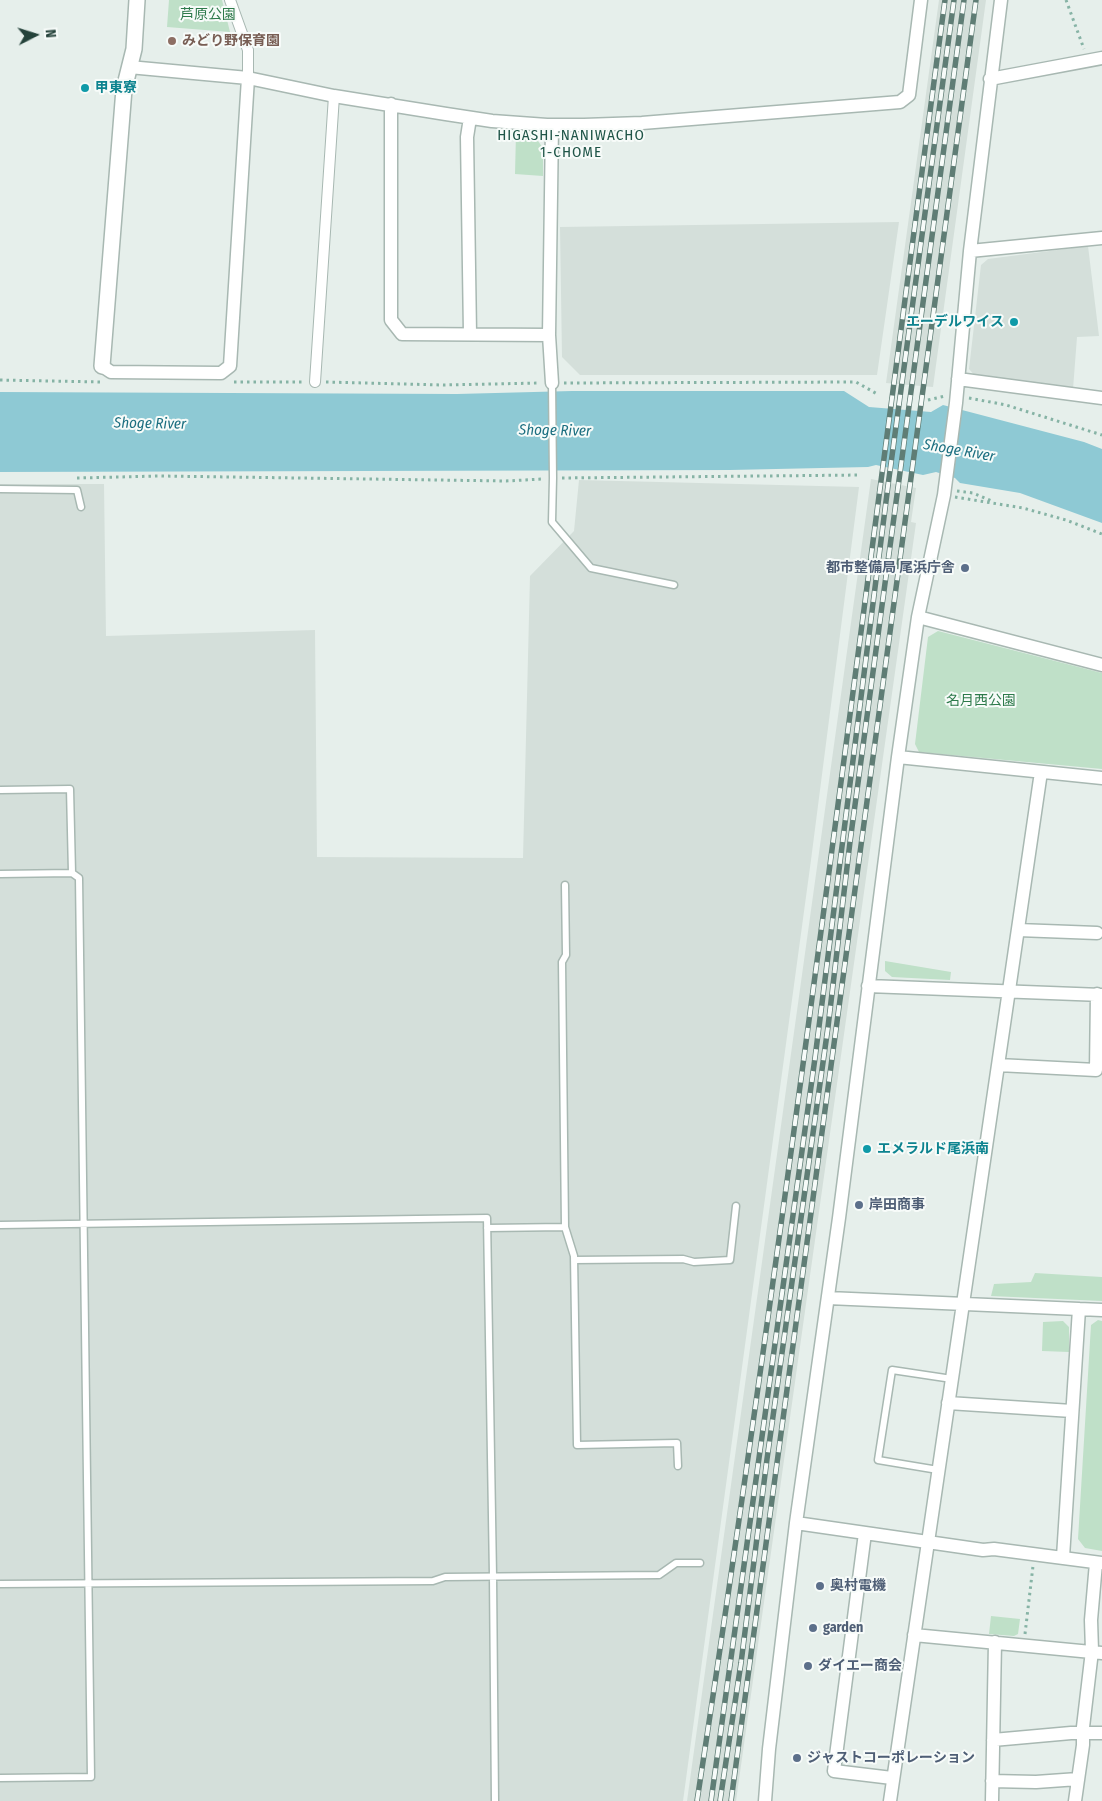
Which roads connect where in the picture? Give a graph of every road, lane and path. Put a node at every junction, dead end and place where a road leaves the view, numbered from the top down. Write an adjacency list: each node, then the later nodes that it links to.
1 (137, 0): 8 (street)
2 (230, 0): 9 (street)
3 (921, 0): 14 (street)
4 (1002, 0): 10 (street)
5 (1066, 0): 7 (path)
6 (1102, 58): 7 (street)
7 (1088, 60): 10 (street)
8 (129, 67): 9 (street); 19 (street)
9 (248, 78): 11 (street); 19 (street)
10 (990, 79): 16 (street)
11 (334, 96): 12 (street); 24 (street)
12 (391, 104): 13 (street); 17 (street)
13 (470, 118): 14 (street); 17 (street)
14 (552, 125): 18 (street)
15 (1102, 238): 16 (street)
16 (970, 251): 20 (street)
17 (470, 334): 18 (street)
18 (550, 335): 25 (street)
19 (102, 366)
20 (958, 379): 27 (street); 28 (street)
21 (0, 380): 22 (path)
22 (105, 382)
23 (232, 382): 24 (path)
24 (315, 382): 25 (path)
25 (552, 383): 26 (path); 33 (lane)
26 (879, 396)
27 (1102, 398)
28 (957, 399): 29 (path); 30 (path); 36 (street)
29 (928, 400)
30 (1102, 435)
31 (861, 475): 33 (path)
32 (73, 478): 33 (path)
33 (553, 478): 40 (lane)
34 (0, 489): 38 (lane)
35 (973, 493): 37 (path)
36 (944, 495): 37 (path); 41 (street)
37 (1000, 504): 39 (path)
38 (81, 507)
39 (1102, 534)
40 (674, 585)
41 (918, 618): 42 (street); 43 (street)
42 (1102, 665)
43 (898, 757): 44 (street); 52 (street)
44 (1041, 772): 45 (street); 50 (street)
45 (1102, 778)
46 (0, 790): 47 (lane)
47 (72, 873): 48 (lane); 57 (lane)
48 (0, 874)
49 (565, 885): 59 (lane)
50 (1018, 930): 51 (street); 53 (street)
51 (1097, 933)
52 (868, 986): 53 (street); 62 (street)
53 (1009, 992): 54 (street); 55 (street)
54 (1100, 994): 55 (street)
55 (998, 1065): 63 (street)
56 (736, 1206): 61 (lane)
57 (83, 1224): 58 (lane); 60 (lane); 79 (lane)
58 (0, 1225)
59 (565, 1227): 60 (lane); 61 (lane)
60 (487, 1228): 78 (lane)
61 (574, 1260): 69 (lane)
62 (828, 1298): 63 (street); 71 (street)
63 (963, 1304): 64 (street); 66 (street)
64 (1079, 1309): 65 (street); 68 (street)
65 (1102, 1310)
66 (952, 1379): 67 (street); 70 (lane)
67 (948, 1403): 68 (street); 70 (street)
68 (1072, 1411): 74 (street)
69 (678, 1466)
70 (938, 1470): 73 (street)
71 (796, 1523): 72 (street); 93 (street)
72 (865, 1533): 73 (street); 89 (street)
73 (928, 1542): 74 (street); 81 (street)
74 (1064, 1557): 76 (street)
75 (700, 1563): 78 (lane)
76 (1099, 1563): 84 (street)
77 (1033, 1564): 83 (path)
78 (493, 1576): 79 (lane); 92 (lane)
79 (89, 1583): 80 (lane); 88 (lane)
80 (0, 1584)
81 (914, 1635): 82 (street); 89 (street)
82 (995, 1642): 83 (street); 87 (street)
83 (1024, 1645): 84 (street)
84 (1097, 1652): 85 (street)
85 (1083, 1733): 86 (street); 87 (street); 90 (street)
86 (1102, 1733)
87 (993, 1740): 91 (street)
88 (0, 1778)
89 (892, 1778): 94 (street)
90 (1078, 1779): 91 (street); 96 (street)
91 (992, 1781): 95 (street)
92 (495, 1801)
93 (765, 1801)
94 (890, 1801)
95 (992, 1801)
96 (1075, 1801)

